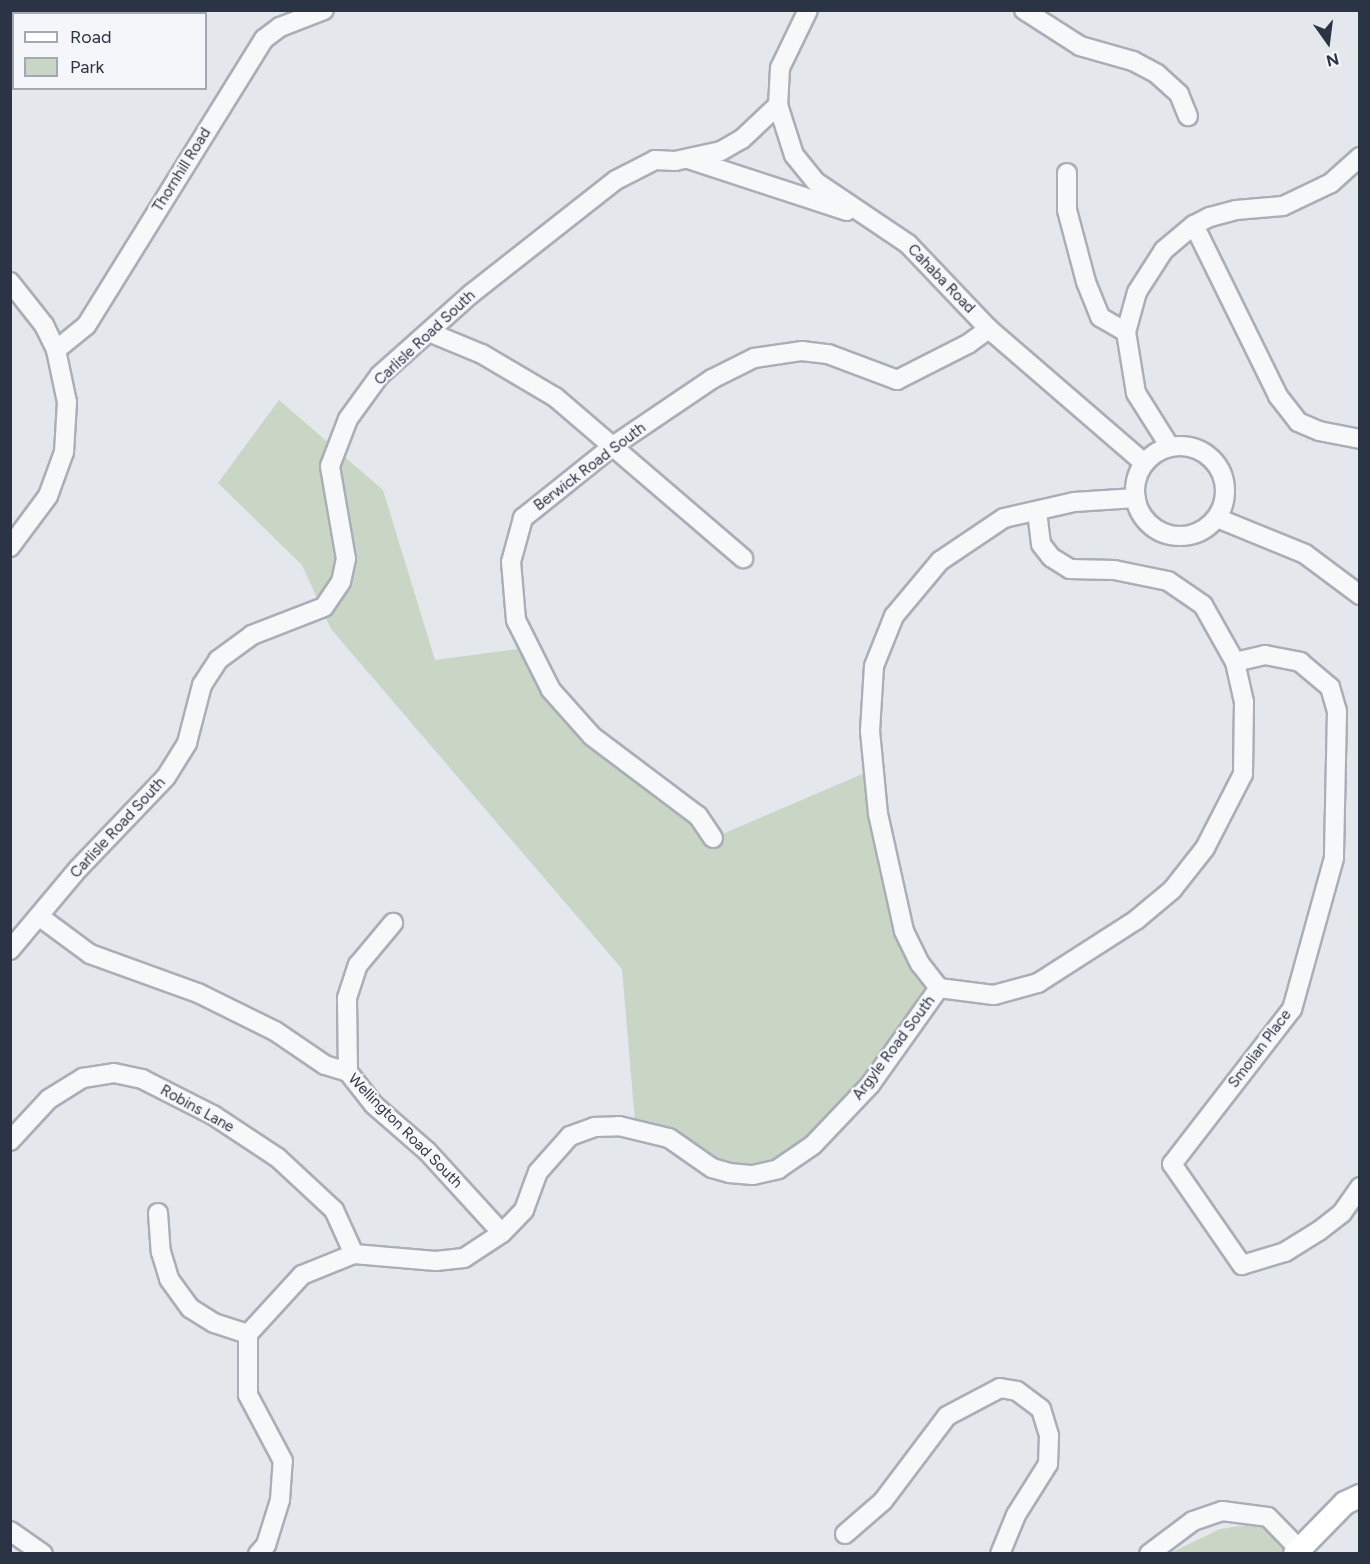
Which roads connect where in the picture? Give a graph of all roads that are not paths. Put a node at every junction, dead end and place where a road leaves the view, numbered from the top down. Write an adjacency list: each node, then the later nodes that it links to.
1 (324, 10): 15 (street, Thornhill Road)
2 (808, 10): 4 (street, Cahaba Road)
3 (1024, 10): 5 (street)
4 (778, 105): 7 (street, Carlisle Road South); 9 (street, Cahaba Road)
5 (1188, 116)
6 (1359, 157): 10 (street)
7 (686, 158): 9 (street); 14 (street, Carlisle Road South)
8 (1067, 173): 13 (street)
9 (872, 219): 12 (street, Cahaba Road)
10 (1194, 225): 13 (street); 16 (street)
11 (10, 282): 15 (street)
12 (989, 329): 17 (street, Berwick Road South); 19 (street, Cahaba Road)
13 (1126, 332): 18 (street)
14 (431, 333): 17 (street); 28 (street, Carlisle Road South)
15 (56, 350): 23 (street)
16 (1359, 439)
17 (613, 447): 24 (street); 27 (street, Berwick Road South)
18 (1170, 447): 19 (street); 22 (street)
19 (1144, 463): 20 (street)
20 (1136, 498): 21 (street, Argyle Road South); 22 (street)
21 (1037, 512): 26 (street); 31 (street, Argyle Road South)
22 (1217, 518): 25 (street)
23 (10, 548)
24 (743, 558)
25 (1359, 595)
26 (1235, 662): 31 (street); 34 (street, Smolian Place)
27 (713, 838)
28 (40, 917): 30 (street, Carlisle Road South); 32 (street, Wellington Road South)
29 (393, 923): 32 (street)
30 (10, 950)
31 (939, 988): 36 (street, Argyle Road South)
32 (348, 1072): 36 (street, Wellington Road South)
33 (10, 1141): 37 (street, Robins Lane)
34 (1359, 1187)
35 (158, 1213): 38 (street)
36 (502, 1233): 37 (street, Argyle Road South)
37 (354, 1254): 38 (street, Argyle Road South)
38 (249, 1334): 44 (street)
39 (1359, 1496): 42 (main road)
40 (10, 1531): 43 (street)
41 (845, 1534): 45 (street)
42 (1296, 1551): 46 (street)
43 (43, 1554)
44 (258, 1554)
45 (1000, 1554)
46 (1149, 1554)

